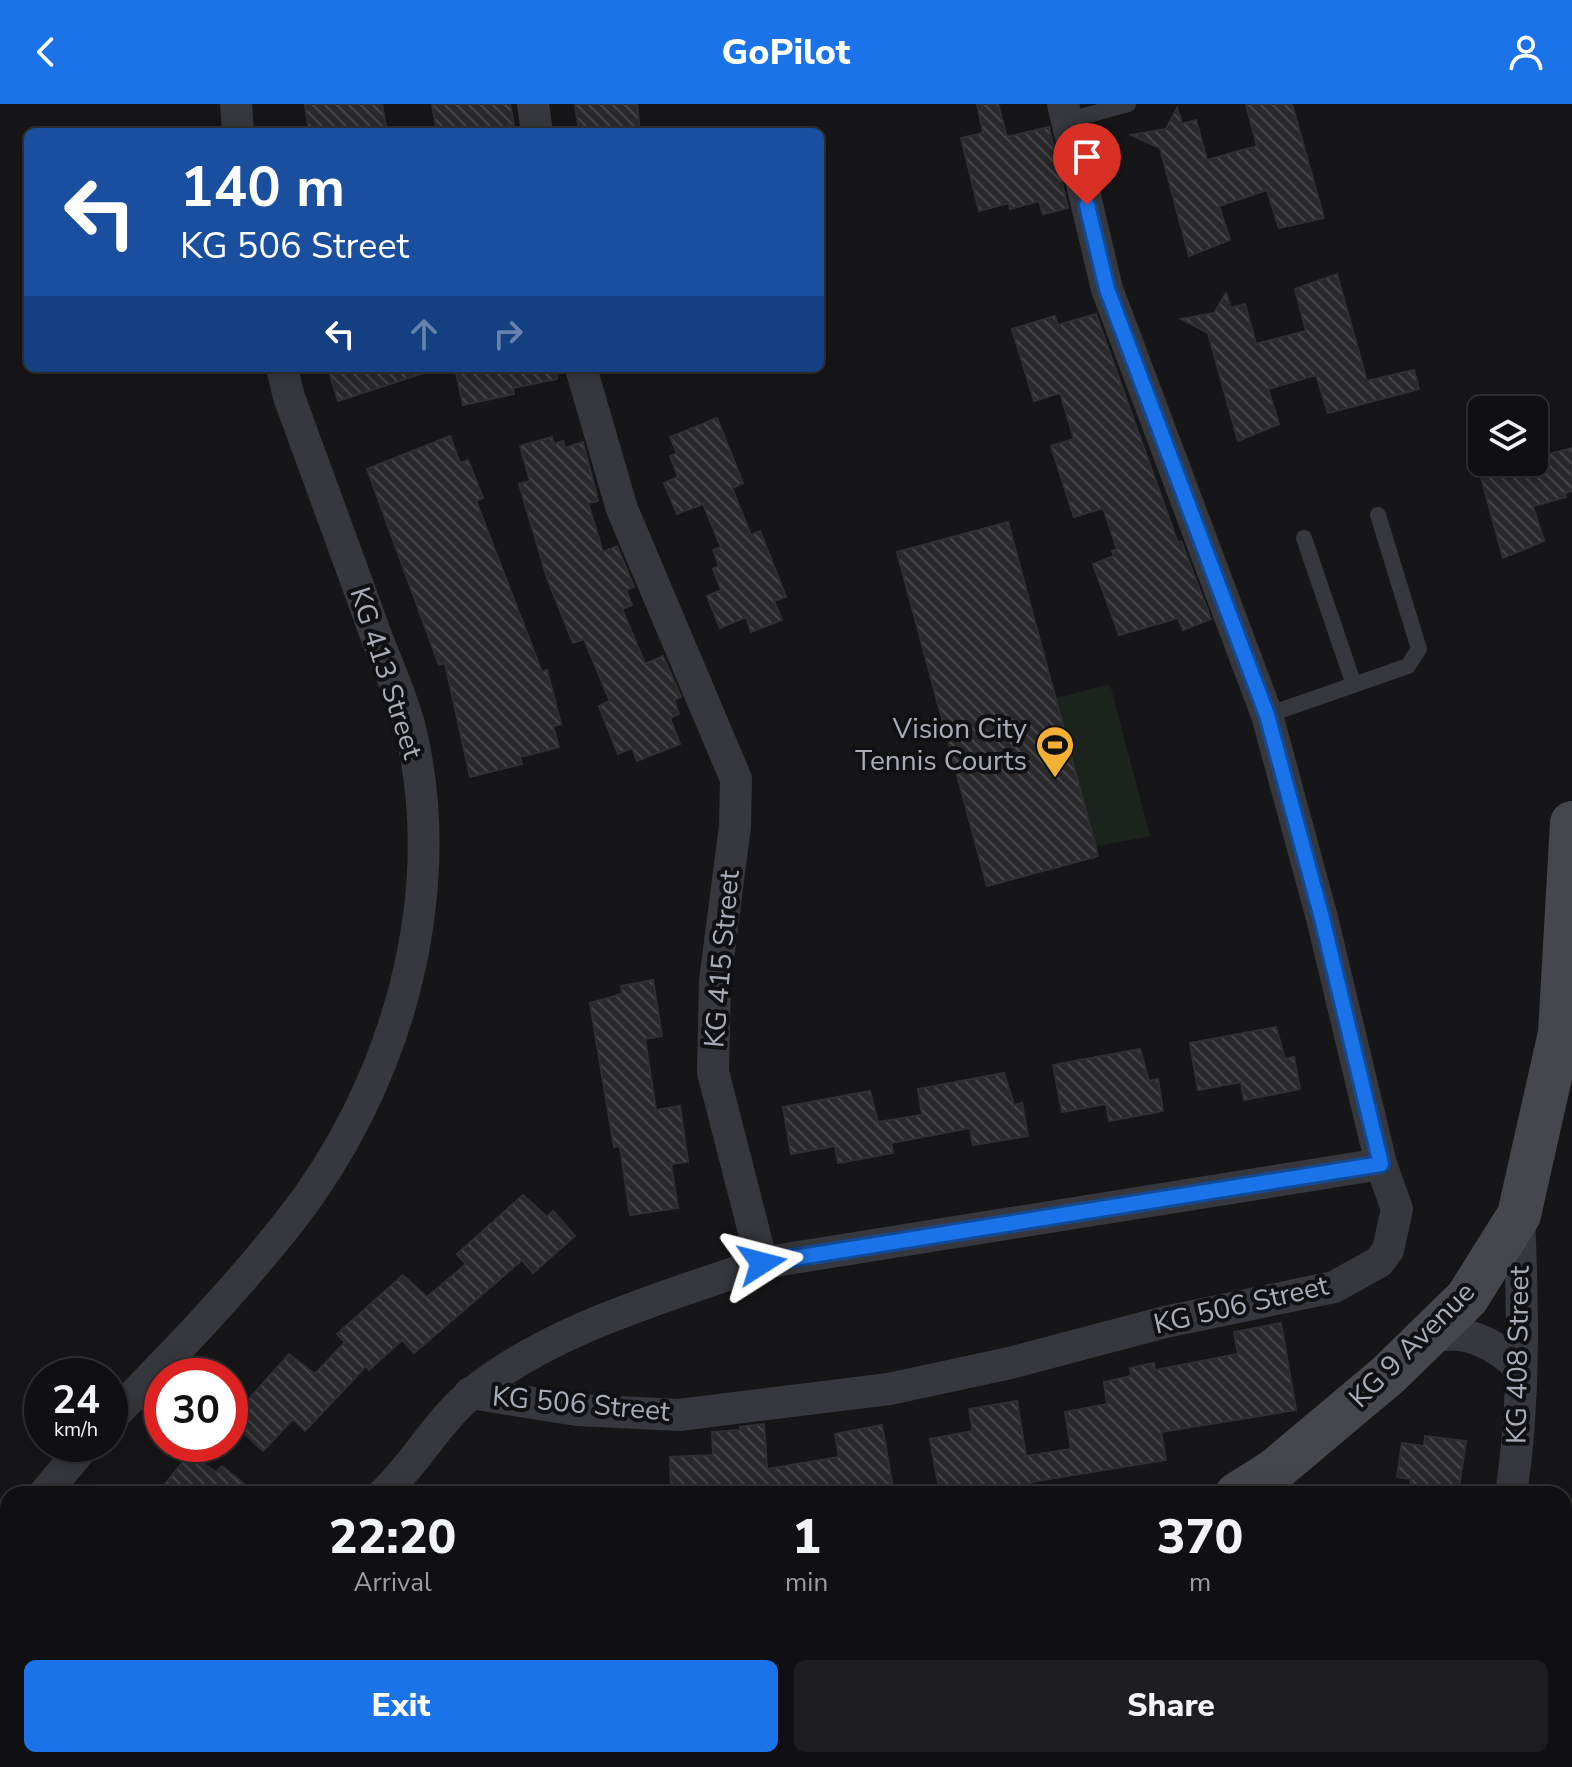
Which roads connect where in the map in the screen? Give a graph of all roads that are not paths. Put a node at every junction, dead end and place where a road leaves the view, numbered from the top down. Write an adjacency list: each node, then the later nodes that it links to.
1 (236, 104): 5 (street)
2 (533, 104): 6 (street)
3 (1128, 104): 4 (lane)
4 (1065, 112): 12 (street, KG 506 Street)
5 (238, 128)
6 (536, 128)
7 (283, 372): 20 (street, KG 413 Street)
8 (582, 372): 16 (street, KG 415 Street)
9 (1378, 515): 11 (lane)
10 (1304, 538): 11 (lane)
11 (1354, 685): 12 (lane)
12 (1267, 715): 14 (street, KG 506 Street)
13 (1572, 823): 15 (main road, KG 9 Avenue)
14 (1381, 1164): 16 (street); 19 (street, KG 506 Street)
15 (1519, 1215): 17 (main road, KG 9 Avenue); 18 (street, KG 408 Street)
16 (762, 1263): 19 (street)
17 (1426, 1339): 18 (street); 24 (main road, KG 9 Avenue)
18 (1519, 1367): 25 (street, KG 408 Street)
19 (470, 1393): 23 (street)
20 (128, 1401)
21 (71, 1462): 22 (street)
22 (51, 1486)
23 (390, 1486)
24 (1250, 1486)
25 (1512, 1486)

